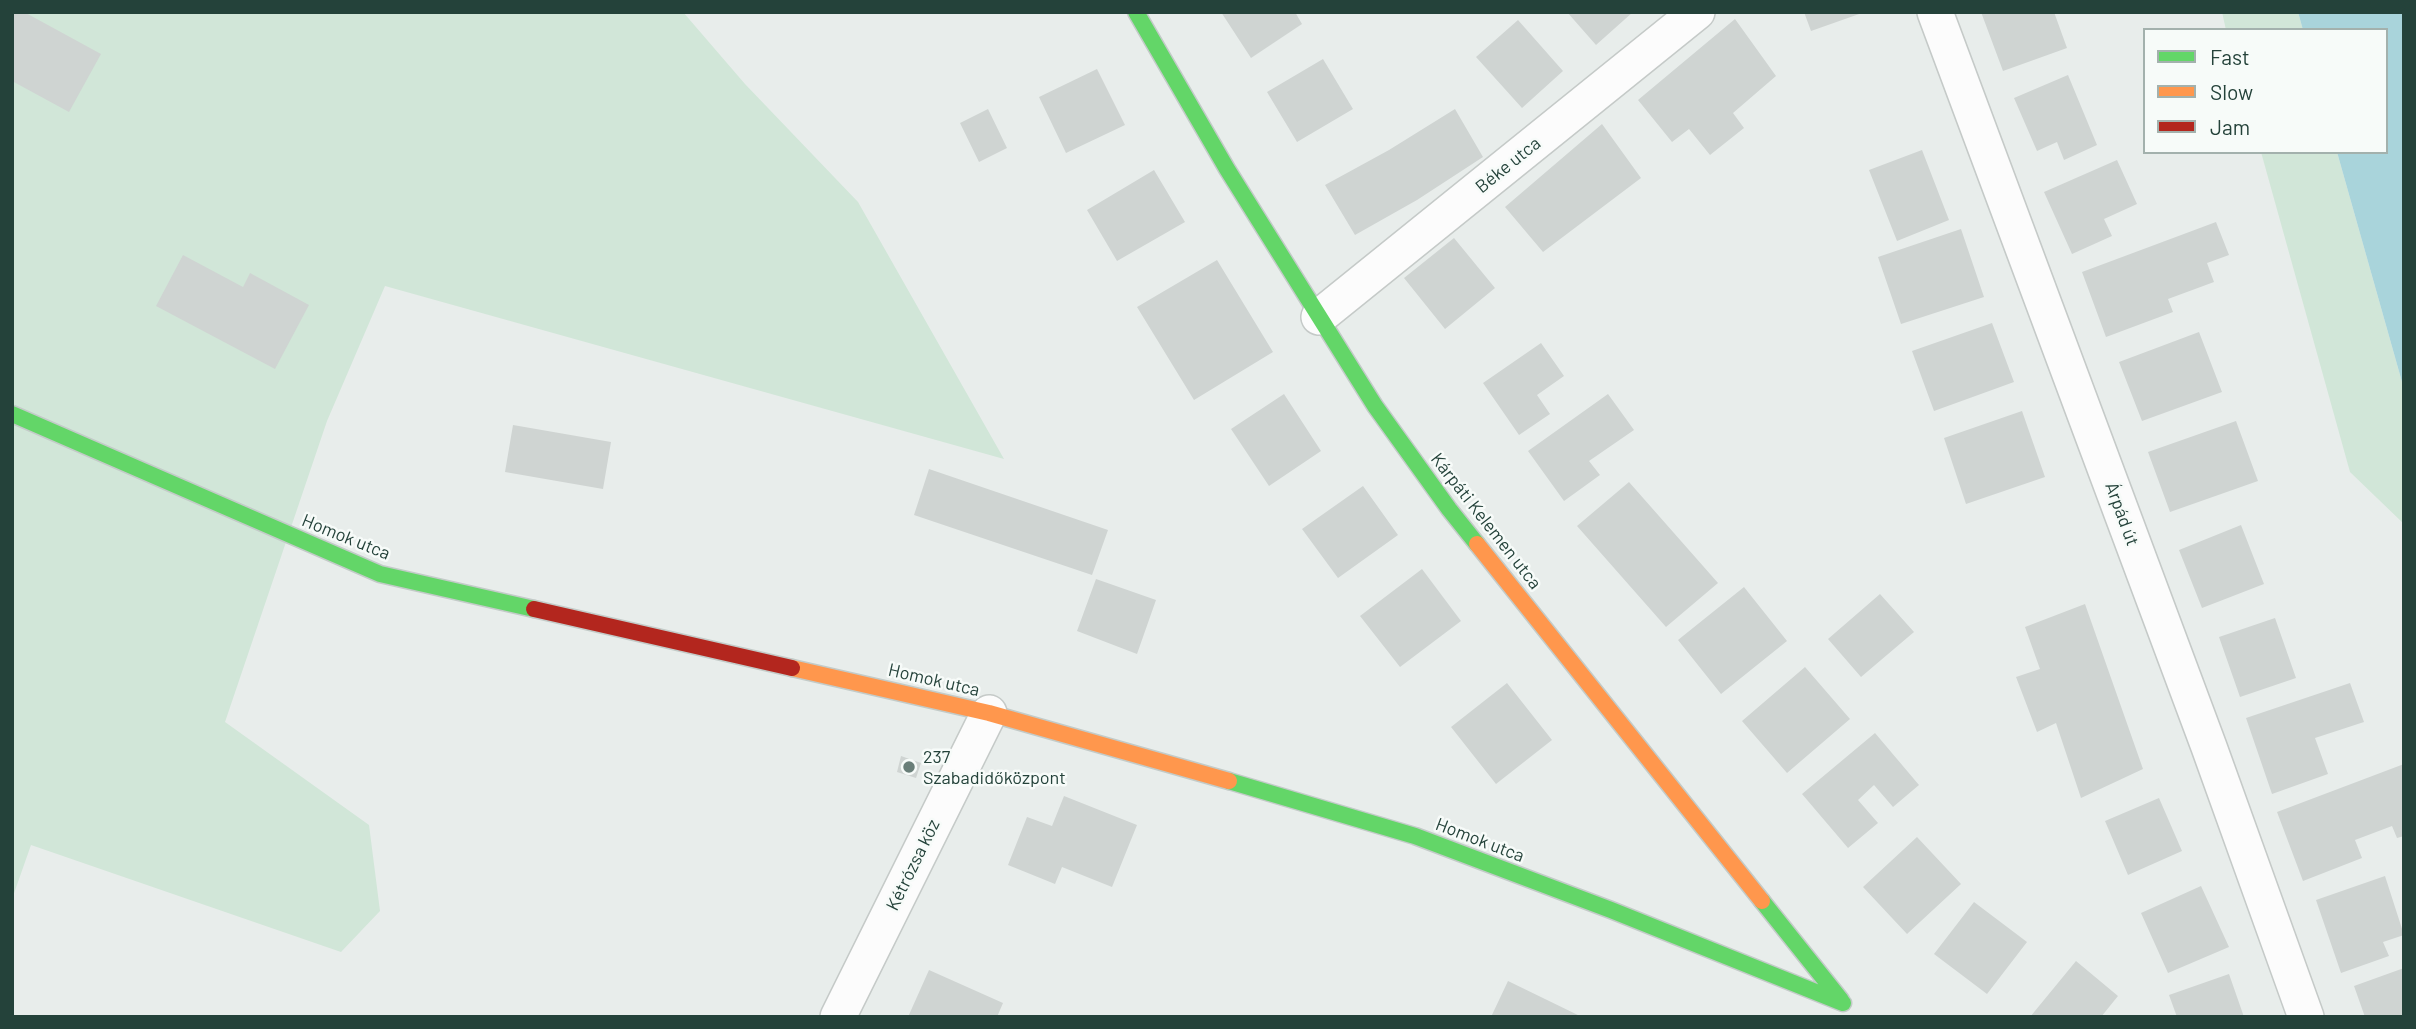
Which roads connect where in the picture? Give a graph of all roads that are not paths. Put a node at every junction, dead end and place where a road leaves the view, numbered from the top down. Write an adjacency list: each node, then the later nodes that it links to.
1 (1136, 12): 4 (street, Kárpáti Kelemen utca)
2 (1697, 12): 4 (street, Béke utca)
3 (1935, 12): 10 (street, Árpád út)
4 (1319, 317): 7 (street, Kárpáti Kelemen utca)
5 (12, 414): 6 (street, Homok utca)
6 (989, 713): 7 (street, Homok utca); 8 (street, Kétrózsa köz)
7 (1843, 1003): 9 (street, Kárpáti Kelemen utca)
8 (838, 1017)
9 (1857, 1017)
10 (2306, 1017)

